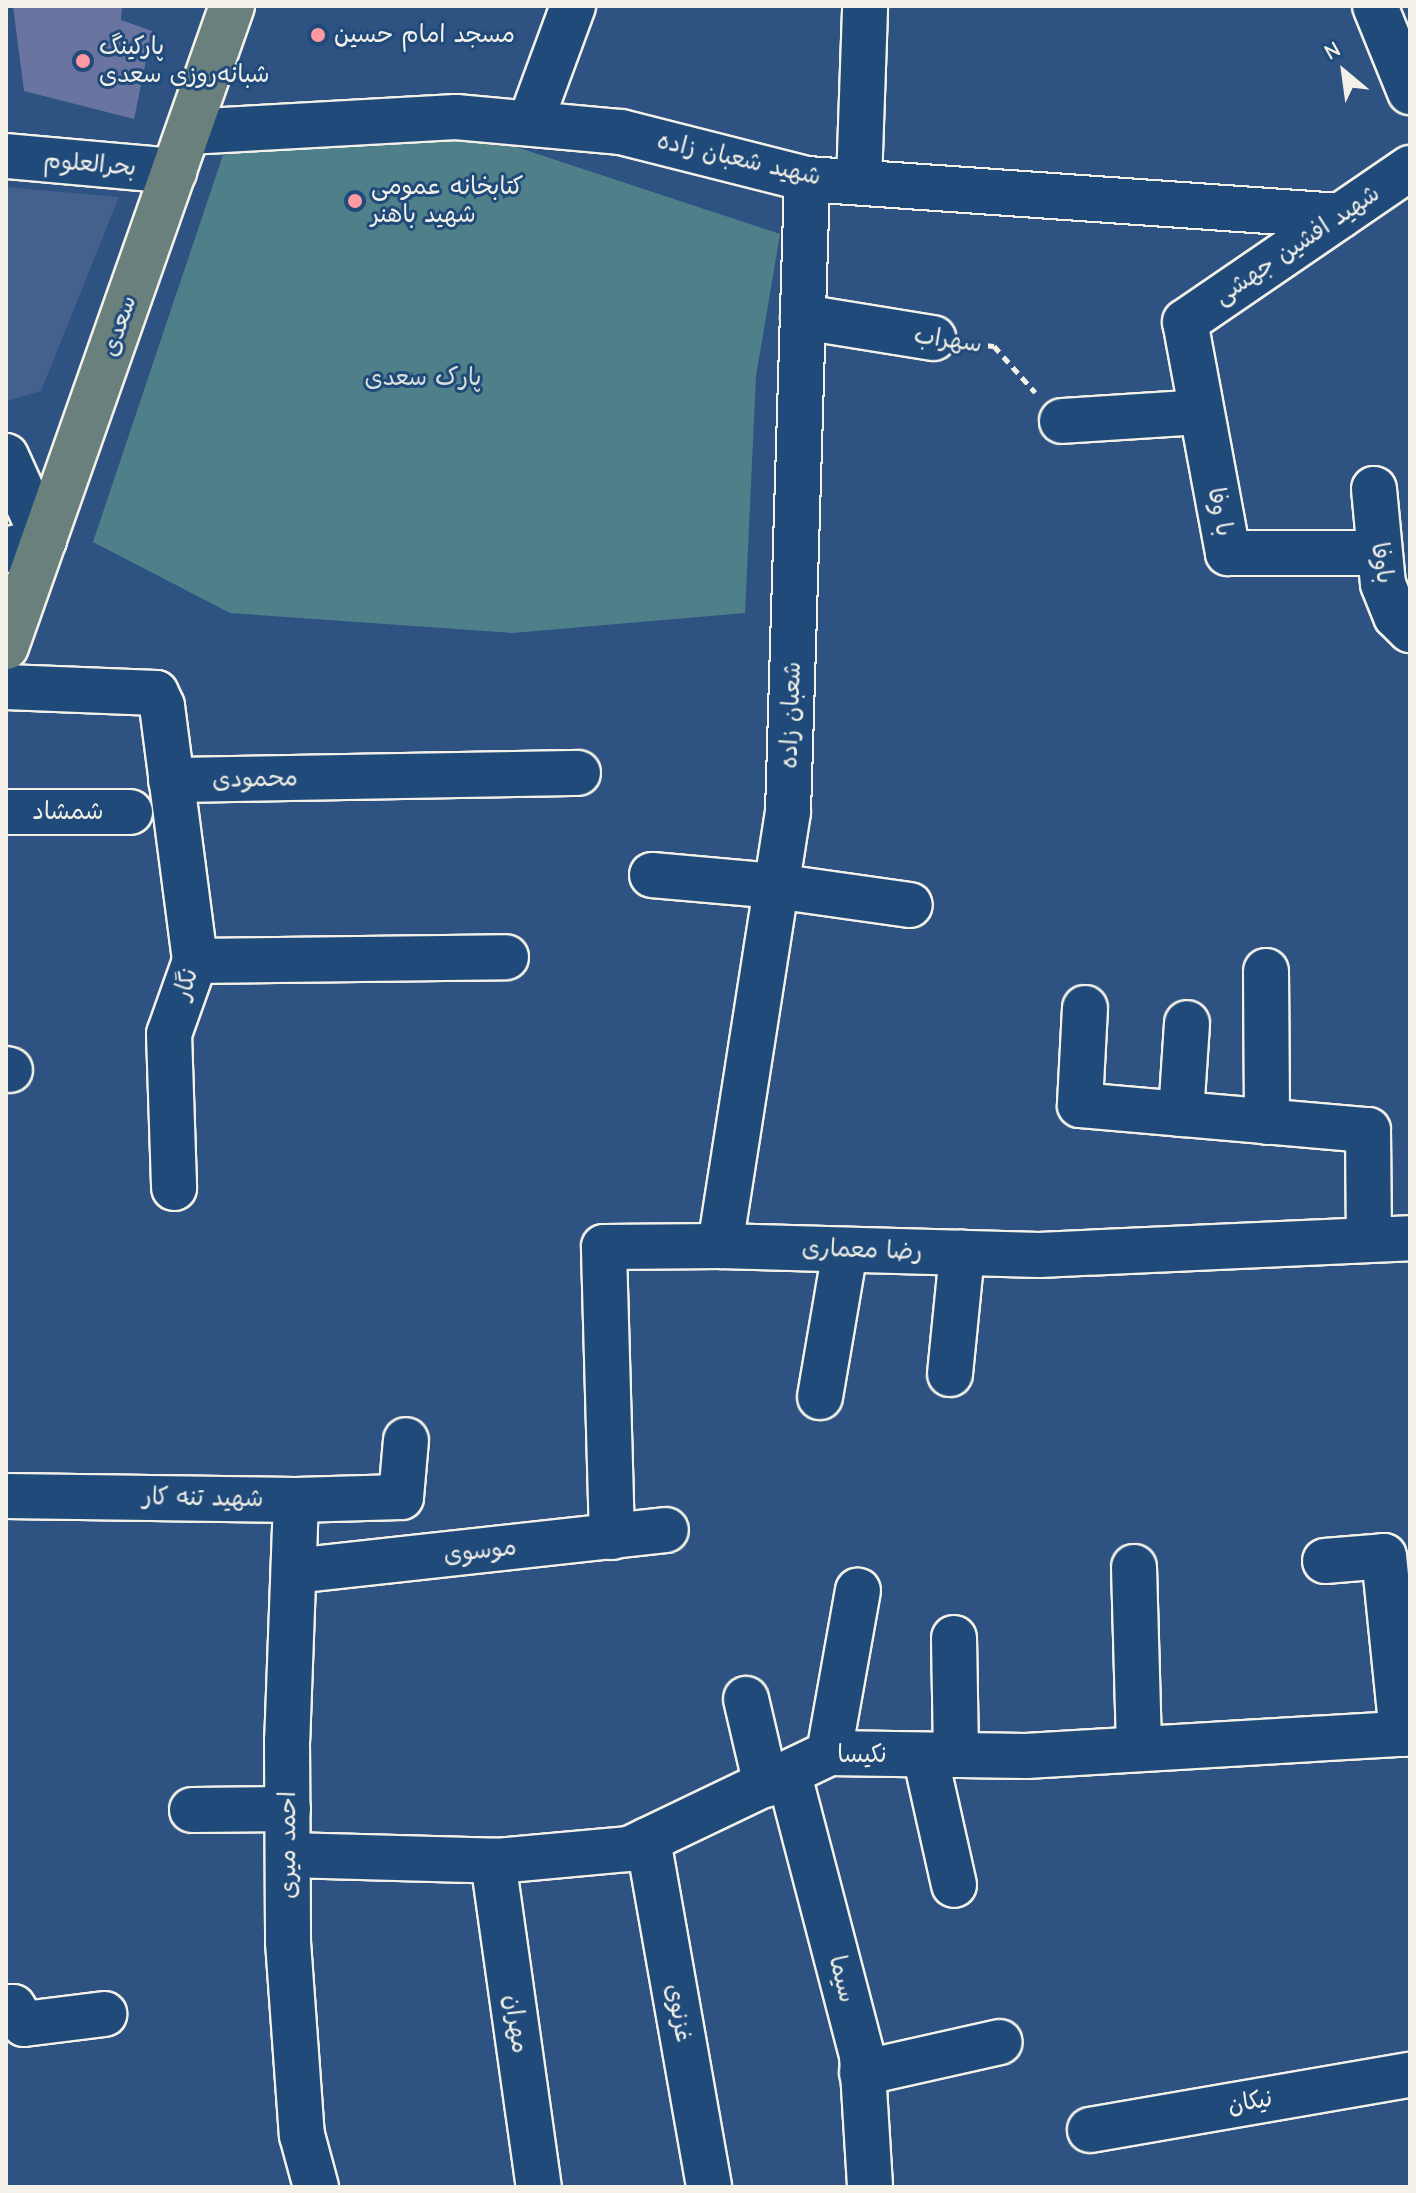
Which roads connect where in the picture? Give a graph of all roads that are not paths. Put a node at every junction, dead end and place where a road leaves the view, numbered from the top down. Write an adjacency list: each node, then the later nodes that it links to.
1 (232, 6): 8 (main road, سعدی)
2 (573, 6): 6 (street)
3 (865, 6): 12 (street)
4 (1375, 6): 5 (street)
5 (1410, 92)
6 (530, 123): 8 (street, شهید شعبان زاده); 11 (street, شهید شعبان زاده)
7 (6, 146): 9 (street)
8 (181, 152): 9 (street, بحرالعلوم); 21 (main road, سعدی)
9 (6, 156)
10 (1410, 168): 13 (street, شهید افشین جهشی)
11 (807, 179): 12 (street, شهید شعبان زاده); 14 (street, شعبان زاده)
12 (859, 182): 13 (street, شهید شعبان زاده)
13 (1340, 216): 15 (street, شهید افشین جهشی)
14 (803, 317): 16 (street, سهراب); 31 (street, شعبان زاده)
15 (1185, 322): 17 (street, با وفا)
16 (933, 338)
17 (1201, 412): 18 (street); 22 (street, با وفا)
18 (1062, 421)
19 (6, 456): 21 (street)
20 (1374, 489): 22 (street, باوفا)
21 (25, 545): 24 (main road, سعدی)
22 (1379, 553): 23 (street, باوفا)
23 (1410, 630)
24 (6, 647)
25 (6, 687): 27 (street)
26 (578, 773): 27 (street, محمودی)
27 (171, 780): 34 (street, نگار)
28 (6, 812): 29 (street, شمشاد)
29 (130, 812)
30 (652, 875): 31 (street)
31 (775, 886): 32 (street); 42 (street, شعبان زاده)
32 (910, 905)
33 (506, 957): 34 (street)
34 (195, 961): 40 (street, نگار)
35 (1266, 971): 39 (street)
36 (1085, 1008): 38 (street)
37 (1187, 1023): 38 (street)
38 (1181, 1114): 39 (street)
39 (1267, 1122): 41 (street)
40 (174, 1188)
41 (1389, 1239): 44 (street, رضا معماری)
42 (720, 1246): 43 (street, رضا معماری); 51 (street, رضا معماری)
43 (845, 1250): 44 (street, رضا معماری); 46 (street)
44 (962, 1253): 45 (street)
45 (950, 1374)
46 (820, 1397)
47 (406, 1440): 49 (street, شهید تنه کار)
48 (6, 1496): 49 (street, شهید تنه کار)
49 (296, 1500): 54 (street, احمد میری)
50 (666, 1530): 51 (street, موسوی)
51 (612, 1537): 54 (street, موسوی)
52 (1325, 1561): 58 (street)
53 (1134, 1567): 59 (street)
54 (294, 1571): 63 (street, احمد میری)
55 (858, 1591): 60 (street)
56 (954, 1638): 61 (street)
57 (746, 1699): 62 (street, سیما)
58 (1406, 1733): 59 (street, نکیسا)
59 (1139, 1749): 61 (street, نکیسا)
60 (829, 1753): 61 (street, نکیسا); 62 (street, نکیسا)
61 (941, 1755): 68 (street)
62 (778, 1780): 65 (street, نکیسا); 72 (street, سیما)
63 (288, 1809): 64 (street); 66 (street, احمد میری)
64 (192, 1810)
65 (648, 1840): 67 (street, نکیسا); 77 (street, غزنوی)
66 (288, 1855): 67 (street, نکیسا); 75 (street, احمد میری)
67 (493, 1861): 76 (street, مهران)
68 (954, 1885)
69 (9, 2008): 70 (street)
70 (104, 2014)
71 (1000, 2042): 72 (street)
72 (862, 2073): 78 (street, سیما)
73 (1410, 2075): 74 (street, نیکان)
74 (1090, 2130)
75 (316, 2187)
76 (539, 2187)
77 (709, 2187)
78 (870, 2187)

